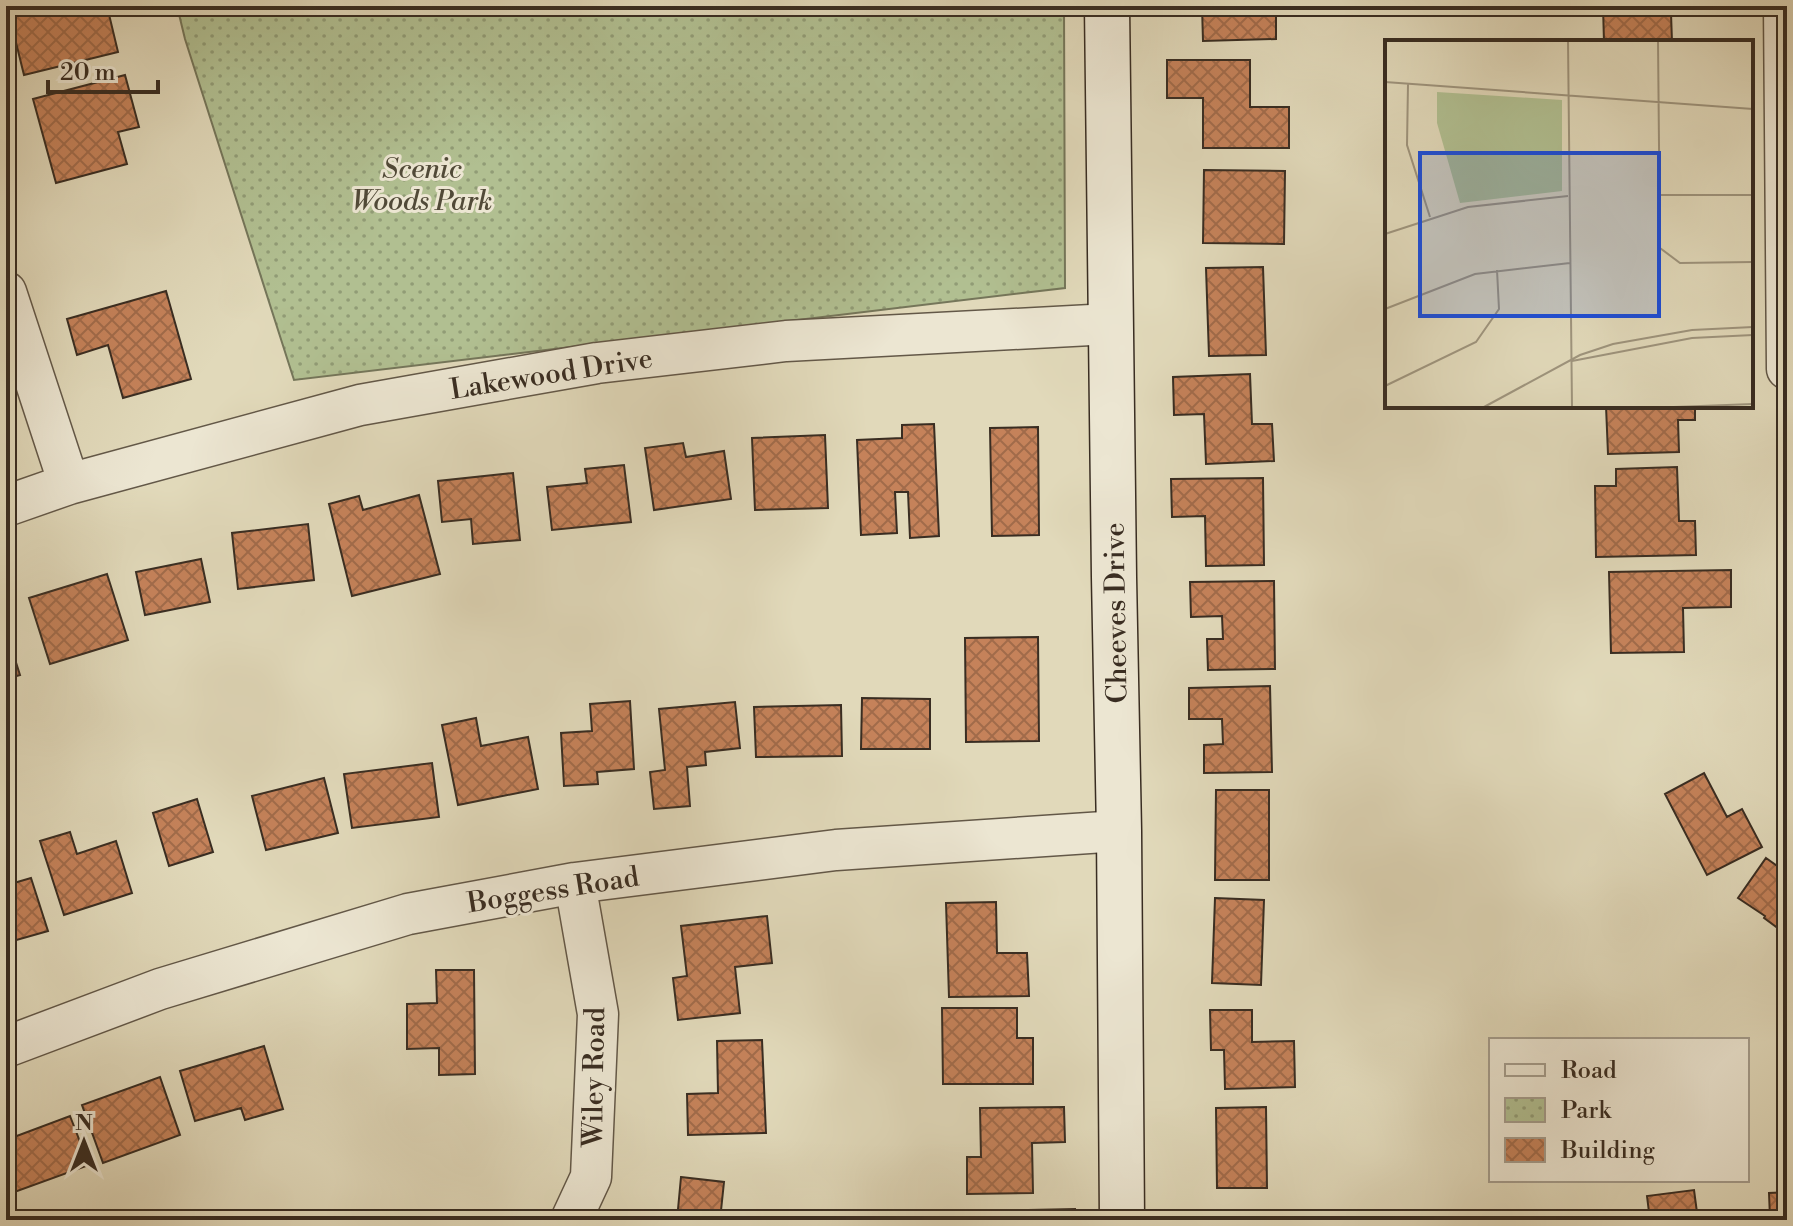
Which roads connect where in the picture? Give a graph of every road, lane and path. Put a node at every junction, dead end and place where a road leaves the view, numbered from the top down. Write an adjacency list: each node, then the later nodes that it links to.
1 (1107, 6): 5 (street, Cheeves Drive)
2 (1784, 6): 4 (street)
3 (6, 292): 7 (street)
4 (1787, 320): 6 (street)
5 (1110, 324): 7 (street, Lakewood Drive); 9 (street, Cheeves Drive)
6 (1787, 369)
7 (69, 484): 8 (street, Lakewood Drive)
8 (6, 506)
9 (1119, 831): 10 (street, Boggess Road); 13 (street, Cheeves Drive)
10 (575, 883): 11 (street, Boggess Road); 12 (street, Wiley Road)
11 (6, 1047)
12 (571, 1220)
13 (1122, 1220)

